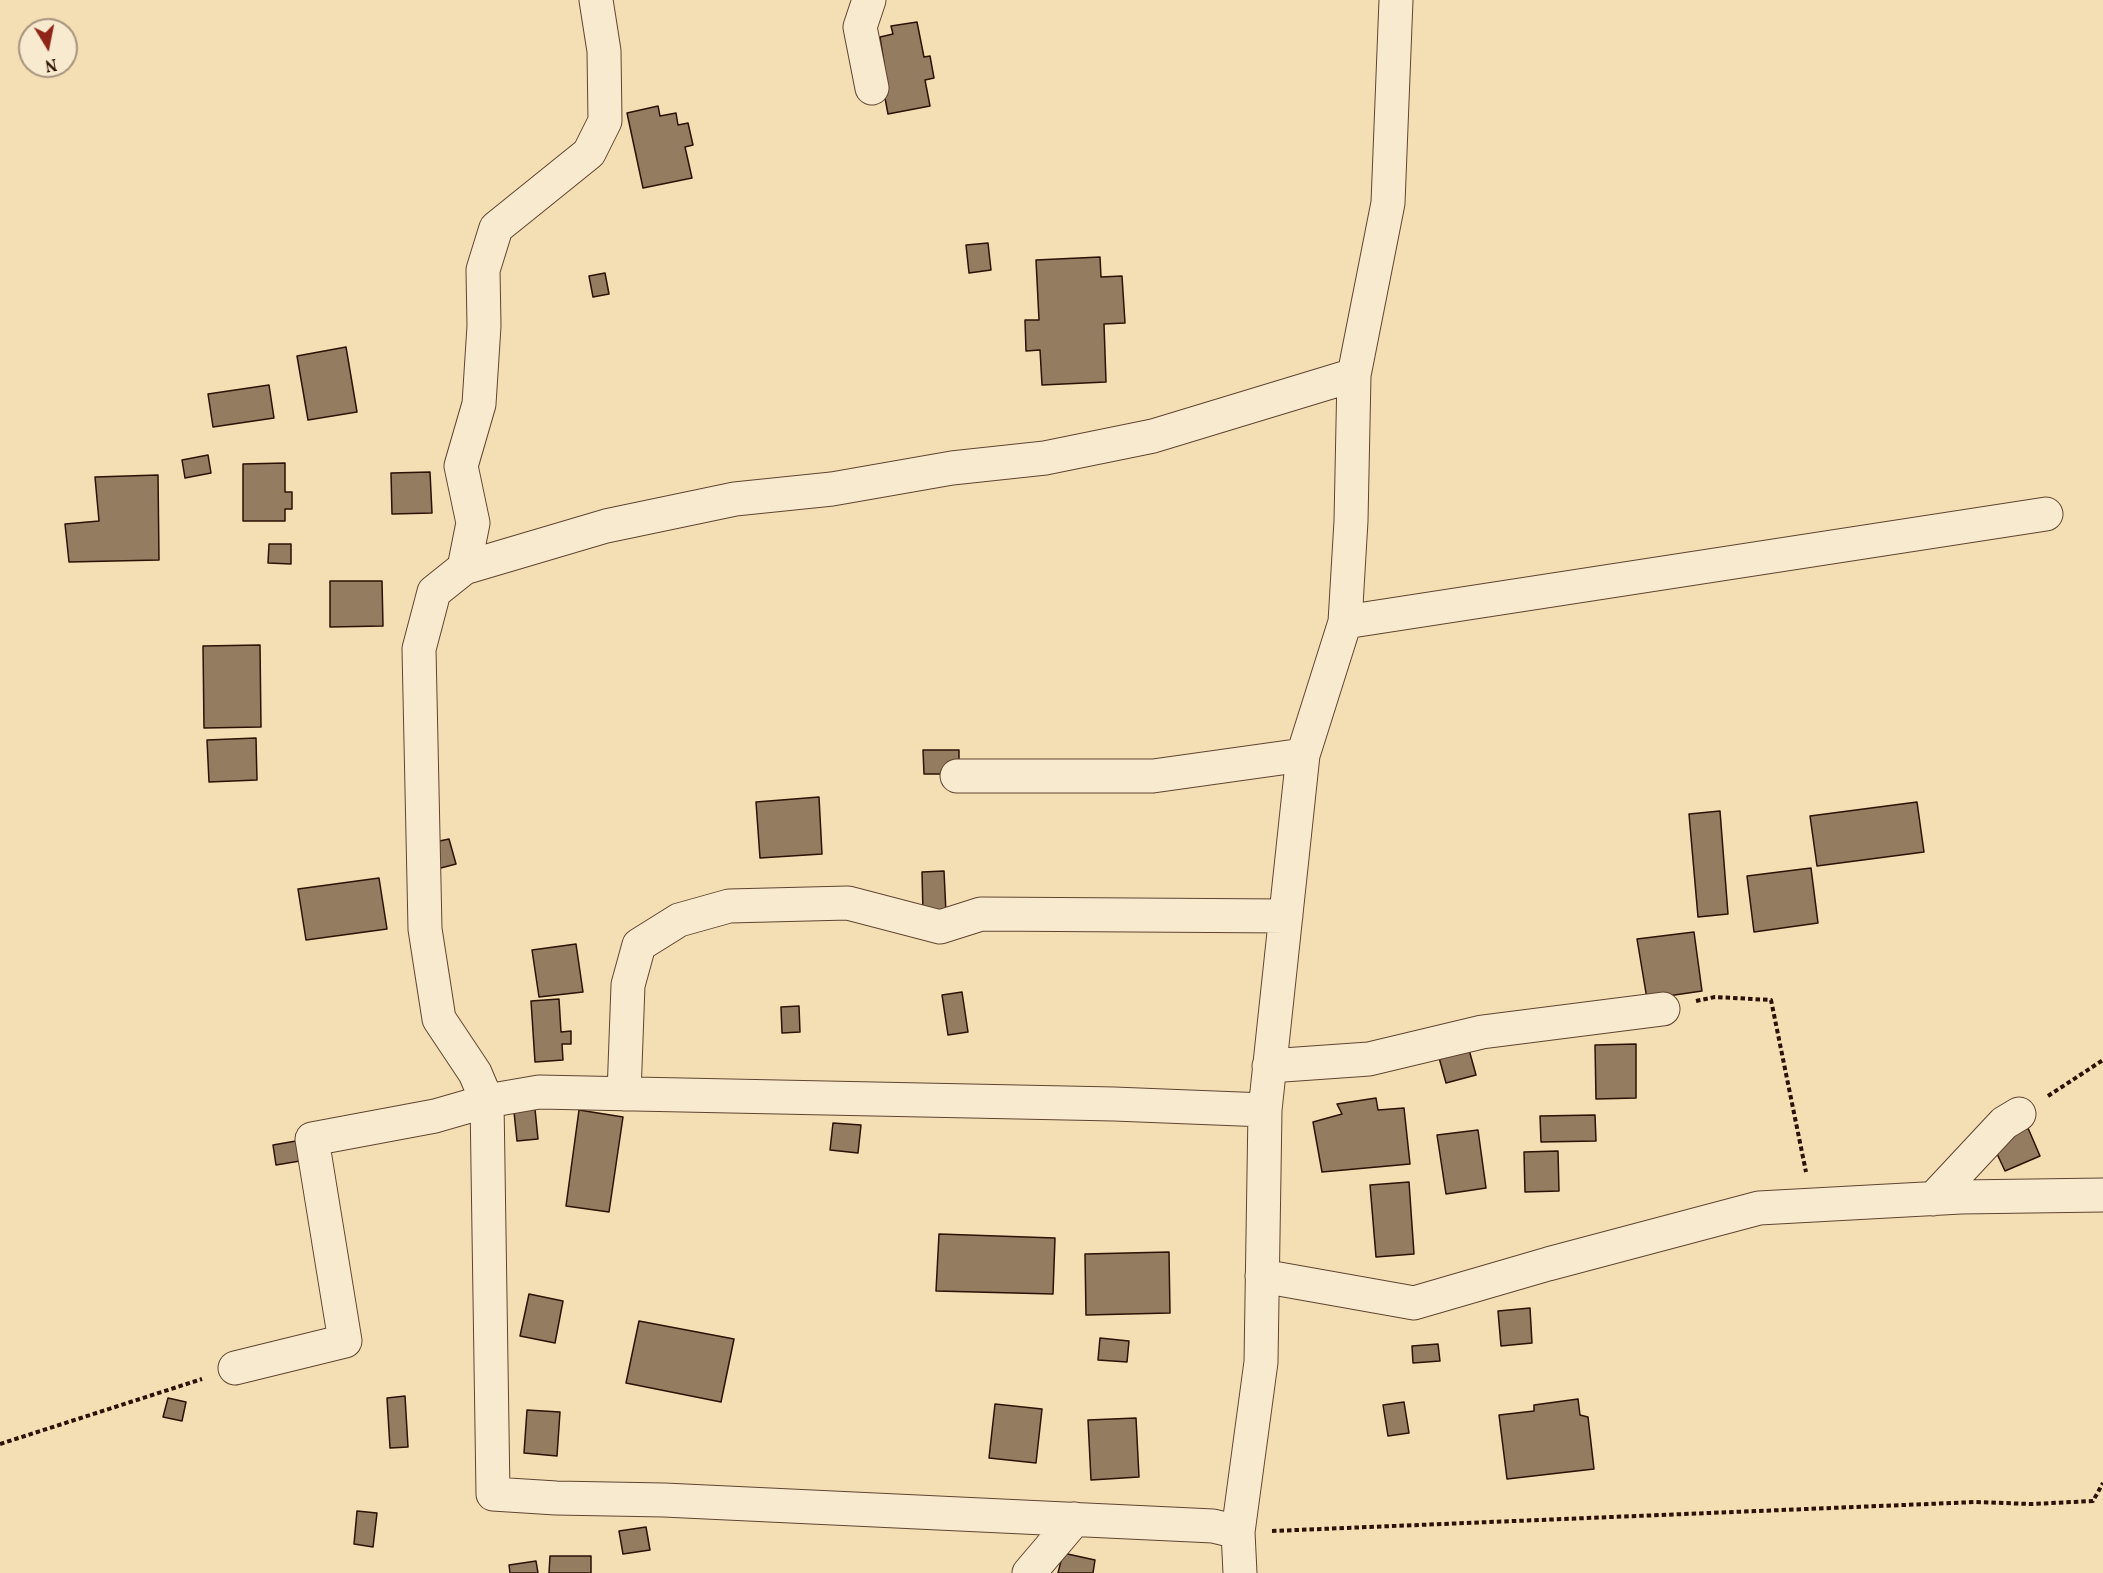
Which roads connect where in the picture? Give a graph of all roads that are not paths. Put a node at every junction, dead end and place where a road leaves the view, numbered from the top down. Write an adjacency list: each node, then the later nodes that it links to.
1 (596, 0): 7 (street)
2 (869, 0): 4 (street)
3 (1396, 0): 5 (street)
4 (872, 88)
5 (1354, 375): 7 (street); 8 (street)
6 (2046, 514): 8 (street)
7 (464, 568): 15 (street)
8 (1345, 622): 9 (street)
9 (1303, 755): 10 (street); 11 (street)
10 (957, 777)
11 (1286, 916): 13 (street); 14 (street)
12 (1663, 1009): 13 (street)
13 (1269, 1066): 16 (street)
14 (624, 1094): 15 (street); 16 (street)
15 (488, 1101): 21 (street); 22 (street)
16 (1264, 1110): 20 (street)
17 (2019, 1114): 19 (street)
18 (2103, 1195): 19 (street)
19 (1933, 1199): 20 (street)
20 (1262, 1276): 23 (street)
21 (235, 1368)
22 (1075, 1519): 23 (street); 24 (street)
23 (1238, 1532): 25 (street)
24 (1029, 1573)
25 (1240, 1573)

